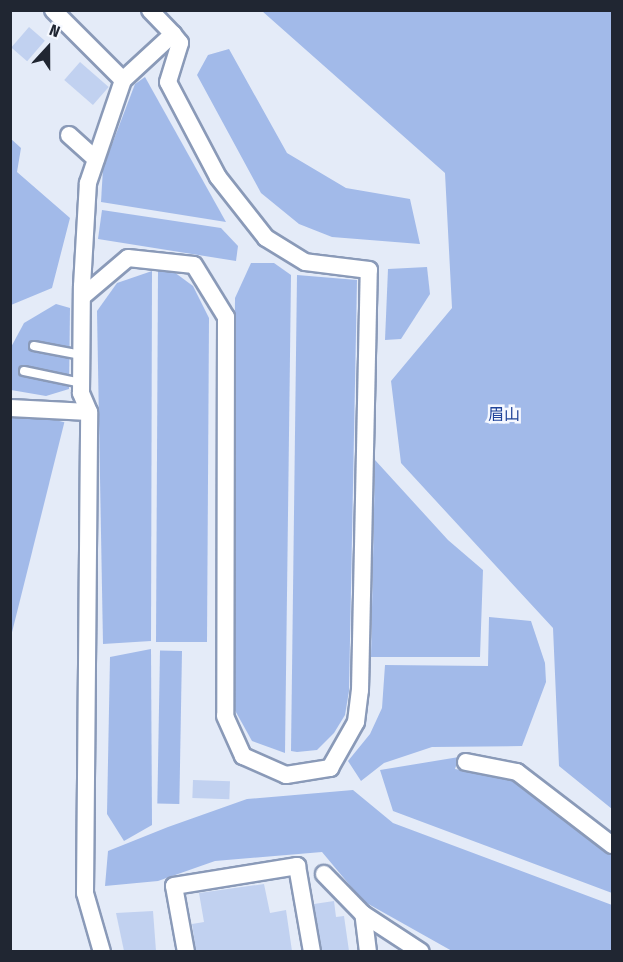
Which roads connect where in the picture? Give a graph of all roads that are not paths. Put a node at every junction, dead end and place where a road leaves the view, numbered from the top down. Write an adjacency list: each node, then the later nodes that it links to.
1 (53, 10): 4 (street)
2 (150, 10): 3 (street)
3 (173, 34): 4 (street); 7 (street)
4 (123, 80): 6 (street)
5 (69, 135): 6 (street)
6 (96, 159): 7 (street)
7 (82, 297): 9 (street)
8 (34, 346): 9 (lane)
9 (81, 355): 11 (street)
10 (24, 371): 11 (lane)
11 (81, 383): 13 (street)
12 (10, 408): 13 (street)
13 (88, 412): 18 (street)
14 (466, 762): 15 (street)
15 (612, 846)
16 (324, 874): 17 (street)
17 (363, 914): 21 (street); 22 (street)
18 (102, 951)
19 (186, 951): 20 (street)
20 (312, 951)
21 (368, 951)
22 (421, 951)

